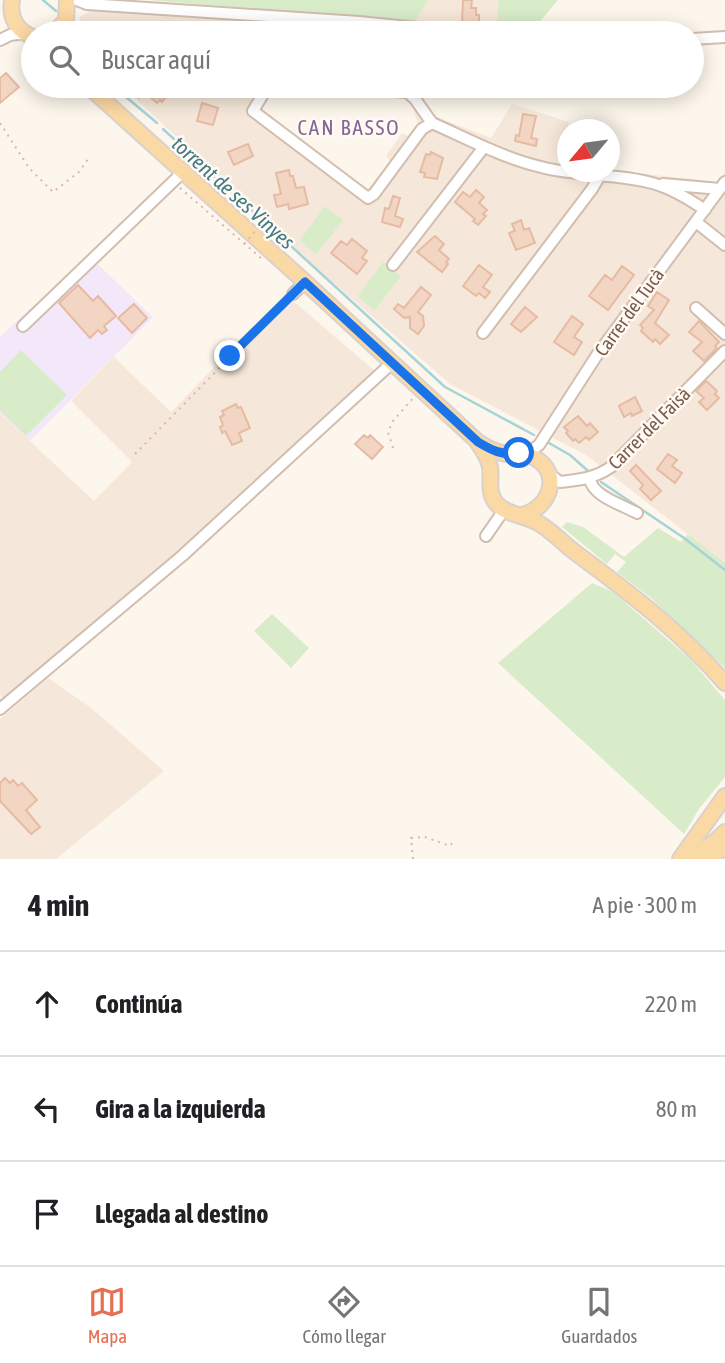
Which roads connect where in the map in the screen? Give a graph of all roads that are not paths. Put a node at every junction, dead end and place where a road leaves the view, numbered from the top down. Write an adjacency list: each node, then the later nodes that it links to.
1 (67, 0): 5 (main road)
2 (86, 2): 6 (street); 7 (street)
3 (0, 4): 4 (main road)
4 (12, 11): 8 (main road); 12 (street)
5 (62, 21)
6 (68, 21)
7 (294, 21)
8 (21, 30)
9 (21, 35): 12 (street)
10 (725, 37): 11 (street)
11 (704, 38)
12 (0, 39)
13 (100, 98): 19 (main road)
14 (261, 98): 16 (street)
15 (414, 98): 16 (street)
16 (432, 123): 17 (street)
17 (484, 147): 18 (street); 27 (street)
18 (557, 170)
19 (180, 178): 28 (main road); 31 (street)
20 (620, 179): 22 (street)
21 (596, 182): 32 (street)
22 (652, 183): 23 (street); 24 (street)
23 (722, 186): 24 (street, Carrer del Tucà)
24 (705, 210): 25 (street, Carrer del Tucà)
25 (696, 222): 26 (street); 37 (street, Carrer del Tucà)
26 (725, 245)
27 (393, 265)
28 (305, 282): 29 (street); 35 (main road)
29 (293, 294)
30 (696, 308): 33 (street)
31 (23, 326)
32 (483, 333)
33 (725, 334)
34 (725, 351): 41 (street, Carrer del Faisà)
35 (393, 362): 36 (main road); 49 (street)
36 (478, 442): 38 (main road); 40 (main road)
37 (539, 445): 38 (street, Carrer del Tucà); 39 (street)
38 (519, 454): 39 (main road); 40 (main road)
39 (550, 472): 41 (street, Carrer del Faisà); 42 (main road)
40 (491, 476): 43 (main road)
41 (590, 479): 44 (street)
42 (547, 498): 45 (main road); 46 (main road)
43 (503, 510): 45 (main road); 47 (street)
44 (638, 513)
45 (522, 515): 46 (main road)
46 (549, 530): 48 (main road)
47 (486, 536)
48 (725, 683)
49 (0, 709)
50 (725, 796): 53 (main road)
51 (725, 832): 53 (main road)
52 (725, 848): 54 (main road)
53 (681, 859)
54 (705, 859)

